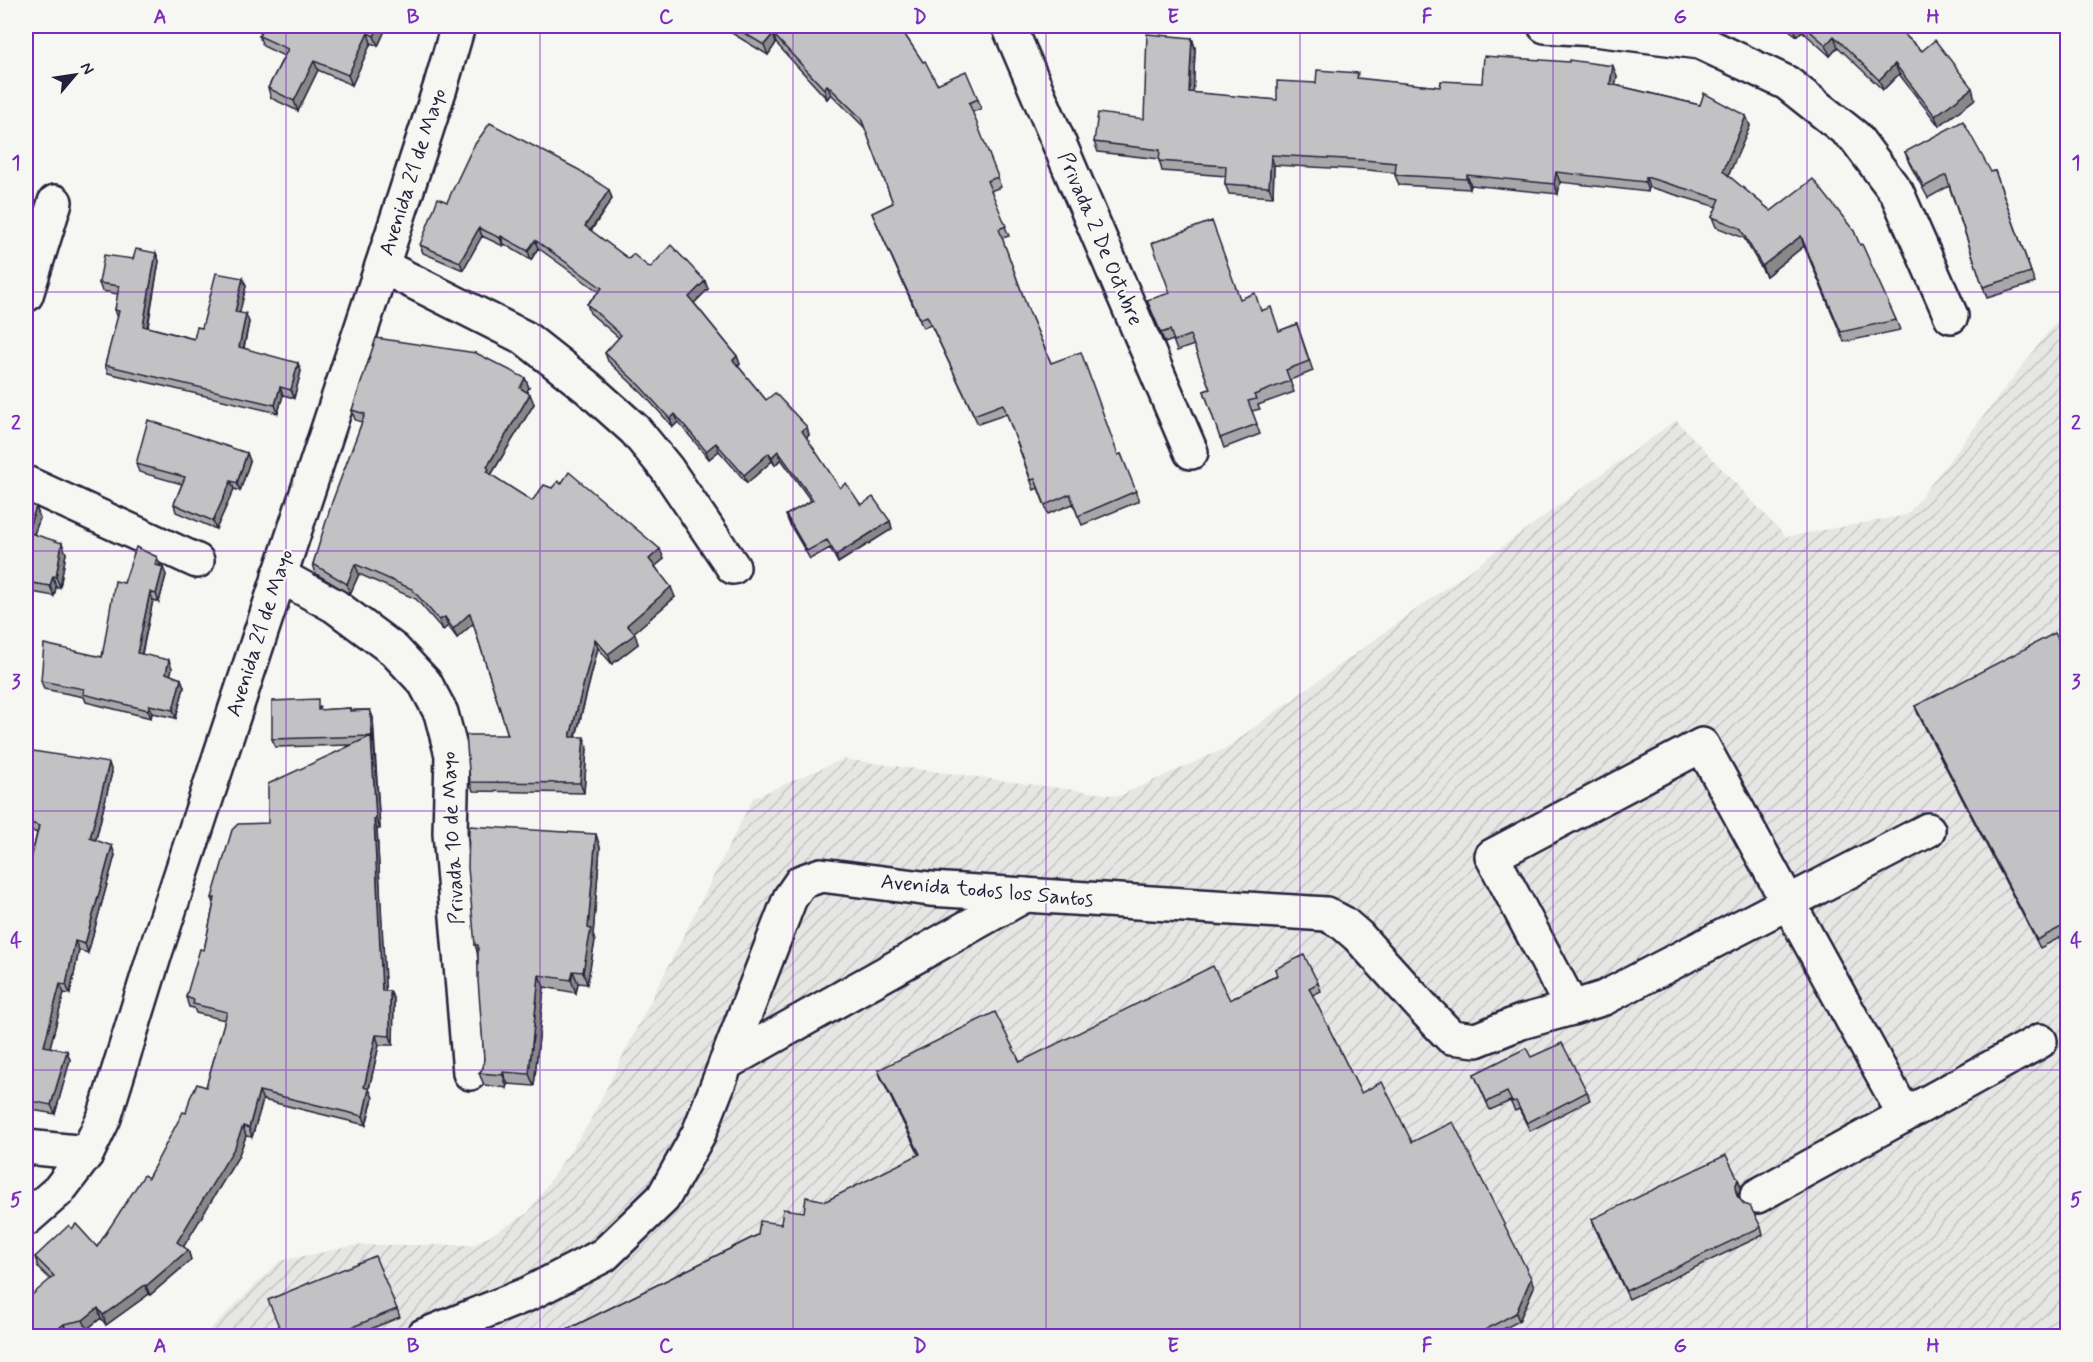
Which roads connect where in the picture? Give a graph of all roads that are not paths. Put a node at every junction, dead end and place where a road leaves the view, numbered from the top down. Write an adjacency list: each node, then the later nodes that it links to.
1 (458, 26): 5 (street, Avenida 21 de Mayo)
2 (1009, 26): 8 (street, Privada 2 De Octubre)
3 (1545, 26): 7 (street)
4 (55, 202): 6 (street)
5 (382, 266): 11 (street); 12 (street, Avenida 21 de Mayo)
6 (26, 295)
7 (1951, 316)
8 (1191, 452)
9 (26, 483): 10 (street)
10 (197, 561)
11 (733, 567)
12 (279, 575): 19 (street, Privada 10 de Mayo); 22 (street, Avenida 21 de Mayo)
13 (1928, 830): 15 (street, Avenida todos los Santos)
14 (1025, 895): 16 (street, Avenida todos los Santos); 18 (street); 18 (street, Avenida todos los Santos)
15 (1788, 902): 16 (street, Avenida todos los Santos); 16 (street); 20 (street)
16 (1572, 1008)
17 (2040, 1041): 20 (street)
18 (726, 1063): 25 (street, Avenida todos los Santos)
19 (470, 1073)
20 (1904, 1114): 23 (street)
21 (26, 1147): 22 (street)
22 (87, 1153): 24 (street, Avenida 21 de Mayo)
23 (1757, 1196)
24 (26, 1219)
25 (423, 1336)

